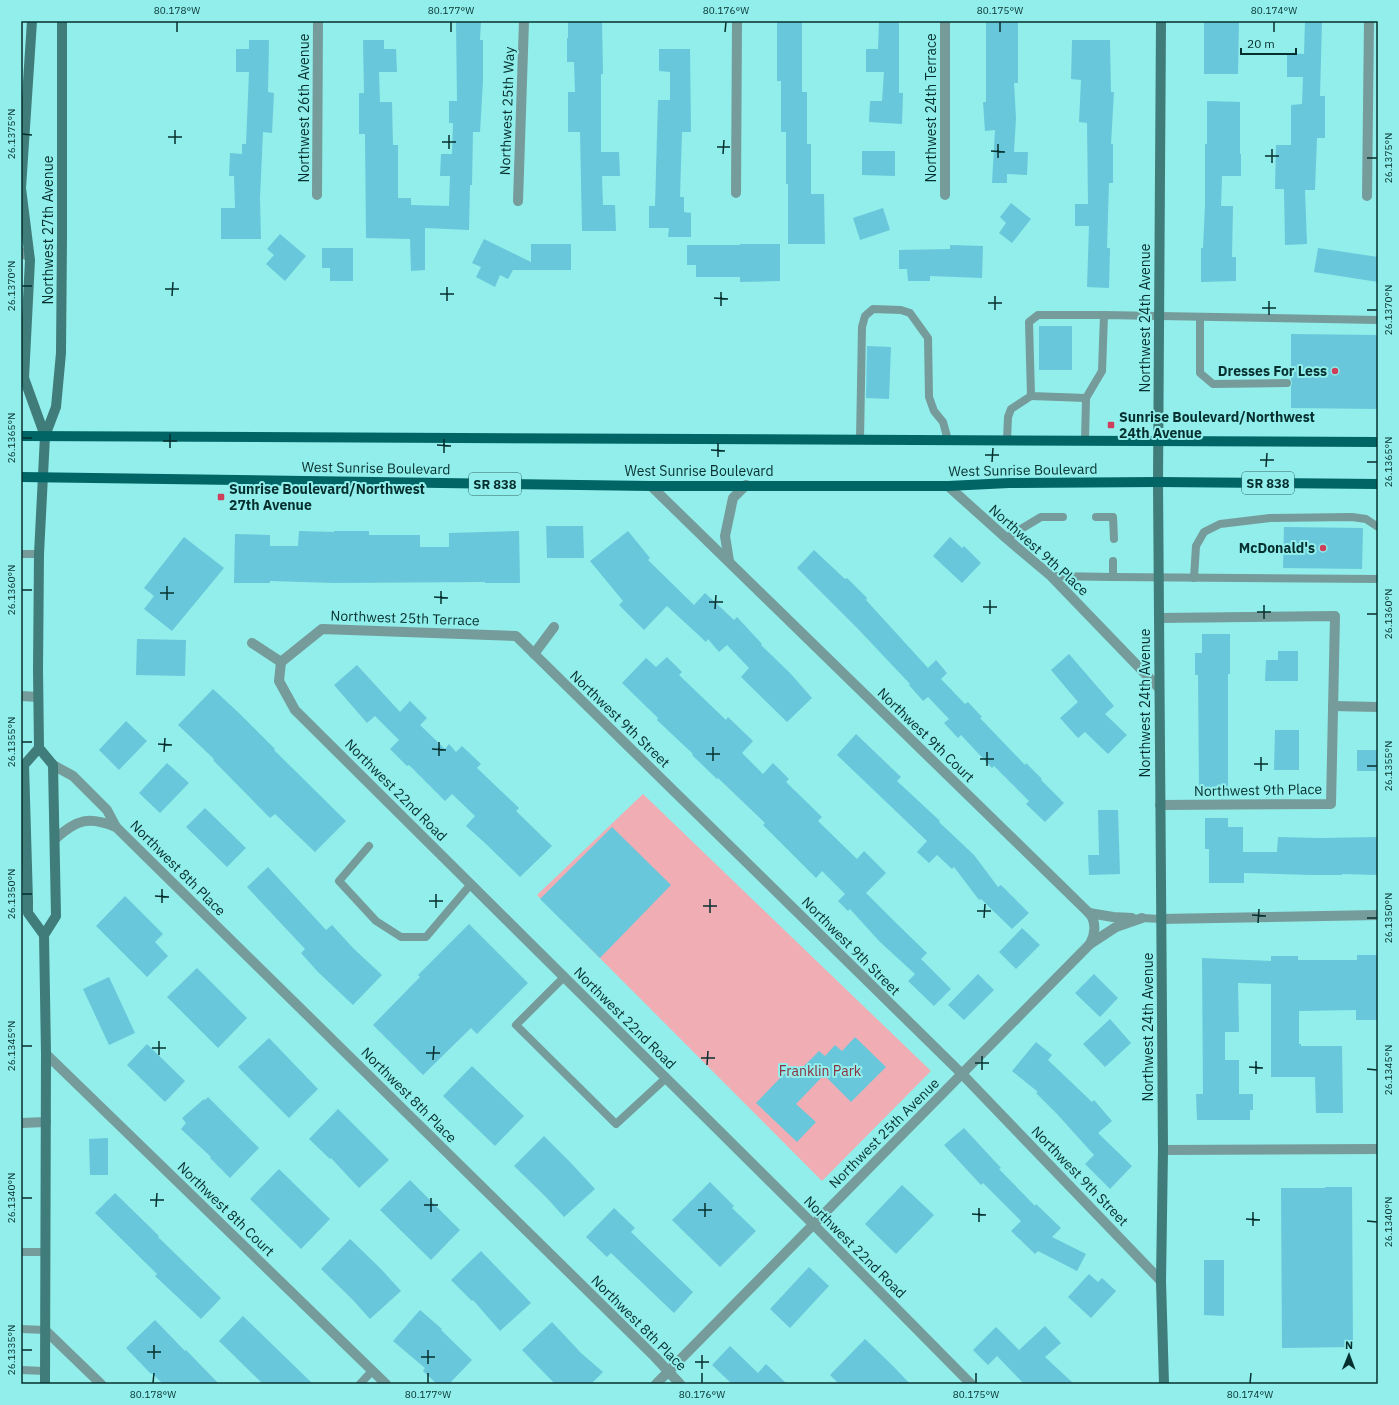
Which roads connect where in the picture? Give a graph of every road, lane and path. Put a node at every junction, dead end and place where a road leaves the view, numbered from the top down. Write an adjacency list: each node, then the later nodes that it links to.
1 (32, 21): 9 (street, Northwest 27th Avenue)
2 (62, 21): 26 (street, Northwest 27th Avenue)
3 (318, 21): 11 (street, Northwest 26th Avenue)
4 (524, 21): 14 (street, Northwest 25th Way)
5 (737, 21): 10 (street)
6 (945, 21): 12 (street, Northwest 24th Terrace)
7 (1161, 21): 19 (street, Northwest 24th Avenue)
8 (1369, 21): 13 (street)
9 (21, 188): 16 (street, Northwest 27th Avenue)
10 (736, 193)
11 (317, 196)
12 (944, 196)
13 (1367, 196)
14 (518, 201)
15 (21, 251): 16 (lane)
16 (30, 260): 17 (street, Northwest 27th Avenue)
17 (24, 287): 26 (street, Northwest 27th Avenue)
18 (1104, 315): 19 (lane); 23 (lane); 24 (lane)
19 (1159, 316): 20 (lane); 31 (street, Northwest 24th Avenue)
20 (1200, 317): 21 (lane); 22 (lane)
21 (1378, 320)
22 (1287, 382)
23 (1031, 396): 24 (lane); 29 (lane)
24 (1086, 398): 30 (lane)
25 (21, 436): 26 (main road, West Sunrise Boulevard)
26 (45, 436): 27 (main road, West Sunrise Boulevard); 34 (street, Northwest 27th Avenue)
27 (860, 440): 28 (main road, West Sunrise Boulevard); 28 (lane)
28 (948, 440): 29 (main road, West Sunrise Boulevard)
29 (1008, 440): 30 (main road, West Sunrise Boulevard)
30 (1085, 441): 31 (main road, West Sunrise Boulevard)
31 (1158, 442): 32 (main road, West Sunrise Boulevard); 35 (street, Northwest 24th Avenue)
32 (1378, 442)
33 (21, 477): 34 (main road, West Sunrise Boulevard / SR 838)
34 (42, 477): 38 (main road, West Sunrise Boulevard / SR 838); 46 (street, Northwest 27th Avenue)
35 (1158, 482): 36 (main road, West Sunrise Boulevard / SR 838); 39 (main road, West Sunrise Boulevard / SR 838); 52 (street, Northwest 24th Avenue)
36 (1378, 484)
37 (746, 485): 38 (main road, West Sunrise Boulevard / SR 838); 39 (main road, West Sunrise Boulevard / SR 838); 48 (street)
38 (651, 486): 48 (street, Northwest 9th Court)
39 (948, 486): 43 (street, Northwest 9th Place)
40 (1063, 517): 43 (lane)
41 (1096, 517): 44 (lane)
42 (1378, 527): 53 (lane)
43 (1006, 538): 49 (street, Northwest 9th Place)
44 (1114, 539)
45 (21, 554): 46 (lane)
46 (39, 554): 62 (street, Northwest 27th Avenue)
47 (1113, 561): 51 (lane)
48 (729, 562): 74 (street, Northwest 9th Court)
49 (1051, 576): 51 (lane); 60 (street, Northwest 9th Place)
50 (1377, 576): 53 (lane)
51 (1113, 577): 52 (lane)
52 (1159, 578): 53 (lane); 54 (street, Northwest 24th Avenue)
53 (1194, 578)
54 (1159, 618): 60 (street, Northwest 24th Avenue); 63 (street, Northwest 9th Place)
55 (554, 627): 58 (street)
56 (516, 636): 58 (street, Northwest 9th Street); 59 (street, Northwest 25th Terrace)
57 (252, 642): 59 (street)
58 (534, 654): 83 (street, Northwest 9th Street)
59 (281, 662): 72 (street, Northwest 22nd Road)
60 (1159, 688): 67 (street, Northwest 24th Avenue)
61 (21, 696): 62 (street)
62 (38, 697): 65 (street, Northwest 27th Avenue)
63 (1333, 706): 64 (street); 67 (street, Northwest 9th Place)
64 (1378, 707)
65 (39, 748): 66 (street); 68 (street)
66 (53, 765): 69 (street, Northwest 8th Place); 70 (street)
67 (1160, 805): 77 (street, Northwest 24th Avenue)
68 (23, 816): 73 (street)
69 (116, 827): 70 (street, Northwest 8th Place); 98 (street, Northwest 8th Place)
70 (55, 839): 79 (street)
71 (369, 846): 72 (lane)
72 (471, 884): 81 (street, Northwest 22nd Road)
73 (24, 902): 79 (street)
74 (1089, 913): 76 (street); 78 (street, Northwest 9th Court)
75 (1378, 915): 77 (street)
76 (1142, 918): 77 (lane); 80 (street)
77 (1161, 919): 88 (street, Northwest 24th Avenue)
78 (1094, 932): 80 (street, Northwest 25th Avenue)
79 (44, 935): 82 (street)
80 (1090, 944): 83 (street, Northwest 25th Avenue)
81 (564, 977): 84 (street, Northwest 22nd Road); 84 (lane)
82 (46, 1054): 85 (street); 97 (street, Northwest 8th Court)
83 (962, 1074): 89 (street, Northwest 25th Avenue); 92 (street, Northwest 9th Street)
84 (666, 1078): 89 (street, Northwest 22nd Road)
85 (46, 1122): 86 (street); 91 (street)
86 (21, 1123)
87 (1378, 1149): 88 (street)
88 (1163, 1150): 92 (street, Northwest 24th Avenue)
89 (813, 1224): 98 (street, Northwest 25th Avenue); 105 (street, Northwest 22nd Road)
90 (21, 1252): 91 (lane)
91 (45, 1252): 94 (street)
92 (1162, 1281): 106 (street, Northwest 24th Avenue)
93 (21, 1329): 94 (lane)
94 (45, 1330): 96 (street); 100 (street)
95 (21, 1370): 96 (lane)
96 (45, 1371): 99 (street)
97 (372, 1371): 101 (lane); 102 (street, Northwest 8th Court)
98 (669, 1371): 103 (street, Northwest 25th Avenue); 104 (street, Northwest 8th Place)
99 (45, 1384)
100 (102, 1384)
101 (360, 1384)
102 (386, 1384)
103 (656, 1384)
104 (680, 1384)
105 (971, 1384)
106 (1164, 1384)

